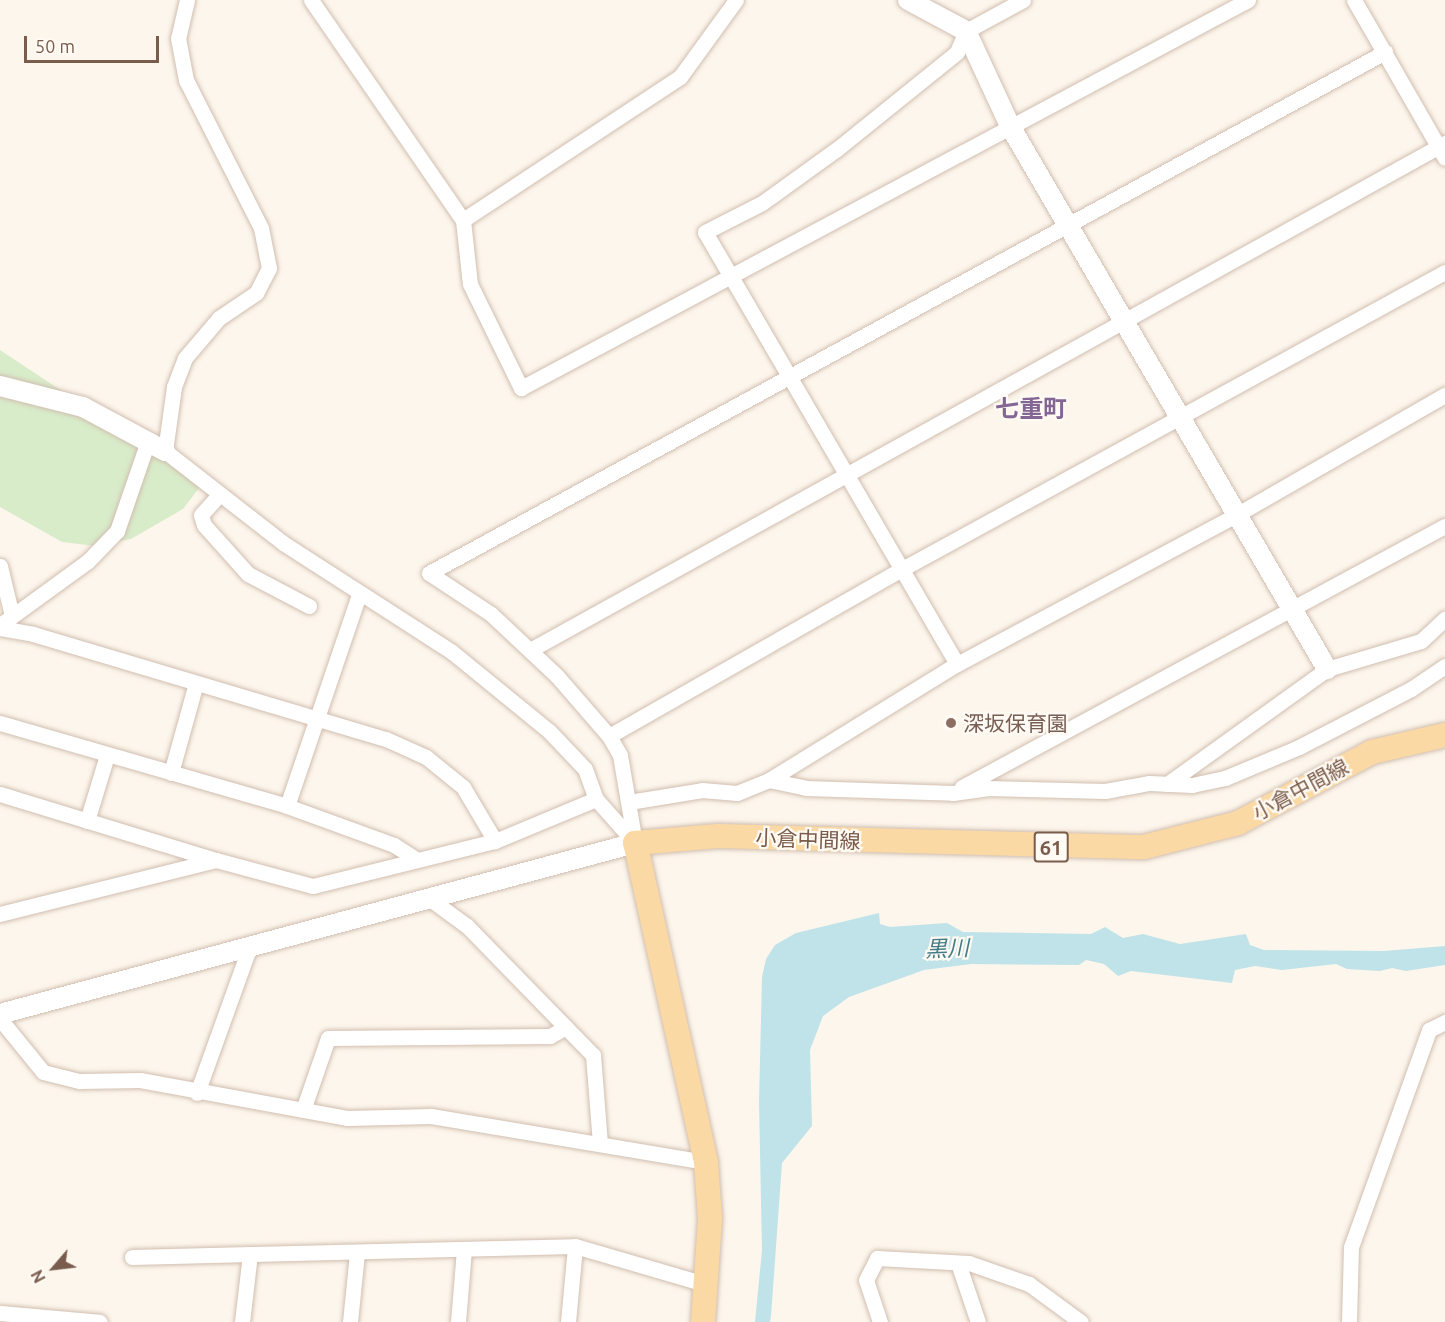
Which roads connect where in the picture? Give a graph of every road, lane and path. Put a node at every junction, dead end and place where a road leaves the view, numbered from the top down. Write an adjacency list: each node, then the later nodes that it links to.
1 (187, 0): 21 (street)
2 (310, 0): 12 (street)
3 (736, 0): 12 (street)
4 (908, 0): 8 (street)
5 (1023, 0): 8 (street)
6 (1248, 0): 10 (street)
7 (1354, 0): 9 (street)
8 (966, 32): 10 (street); 15 (street)
9 (1385, 52): 11 (street); 13 (street)
10 (1010, 126): 13 (street); 15 (street)
11 (1443, 149): 16 (street)
12 (463, 220): 15 (street)
13 (1068, 226): 16 (street); 17 (street)
14 (1445, 272): 20 (street)
15 (731, 278): 17 (street)
16 (1122, 322): 20 (street); 22 (street)
17 (792, 377): 22 (street); 33 (street)
18 (0, 386): 21 (street)
19 (1445, 395): 24 (street)
20 (1178, 417): 24 (street); 27 (street)
21 (156, 448): 23 (street); 32 (street)
22 (847, 474): 27 (street); 33 (street)
23 (218, 496): 28 (street); 29 (street)
24 (1236, 515): 30 (street); 34 (street)
25 (1445, 526): 30 (street)
26 (0, 566): 32 (street)
27 (902, 568): 34 (street); 41 (street)
28 (359, 594): 38 (street); 48 (street)
29 (309, 606)
30 (1292, 609): 36 (street); 46 (street)
31 (1445, 619): 36 (street)
32 (4, 623): 37 (street)
33 (530, 650): 41 (street)
34 (957, 664): 44 (street)
35 (1445, 666): 45 (street)
36 (1327, 669): 45 (street)
37 (196, 683): 38 (street); 43 (street)
38 (315, 717): 50 (street); 52 (street)
39 (0, 723): 42 (street)
40 (1445, 735): 53 (main road, 小倉中間線 / 61)
41 (609, 736): 49 (street)
42 (107, 755): 43 (street); 51 (street)
43 (171, 773): 50 (street)
44 (769, 780): 46 (street); 49 (street)
45 (1167, 784): 46 (street)
46 (953, 793)
47 (0, 794): 51 (street)
48 (596, 799): 52 (street); 53 (street)
49 (629, 801): 53 (street)
50 (287, 806): 54 (street)
51 (87, 821): 55 (street)
52 (495, 841): 54 (street)
53 (635, 843): 56 (street); 66 (main road)
54 (414, 858): 55 (street)
55 (216, 860): 57 (street)
56 (430, 899): 58 (street); 62 (street)
57 (0, 914)
58 (250, 946): 59 (street); 63 (street)
59 (0, 1014)
60 (0, 1019): 63 (street)
61 (1445, 1022): 84 (street)
62 (566, 1027): 64 (street); 65 (street)
63 (197, 1093): 64 (street)
64 (303, 1110): 65 (street)
65 (600, 1143): 66 (street)
66 (706, 1162): 73 (main road)
67 (575, 1246): 68 (street); 73 (street); 79 (street)
68 (464, 1249): 69 (street); 78 (street)
69 (357, 1253): 70 (street); 77 (street)
70 (250, 1254): 71 (street); 76 (street)
71 (132, 1257)
72 (958, 1263): 81 (street); 82 (street); 83 (street)
73 (708, 1285): 80 (main road)
74 (0, 1313): 75 (street)
75 (100, 1322)
76 (242, 1322)
77 (350, 1322)
78 (458, 1322)
79 (568, 1322)
80 (703, 1322)
81 (880, 1322)
82 (978, 1322)
83 (1081, 1322)
84 (1349, 1322)

